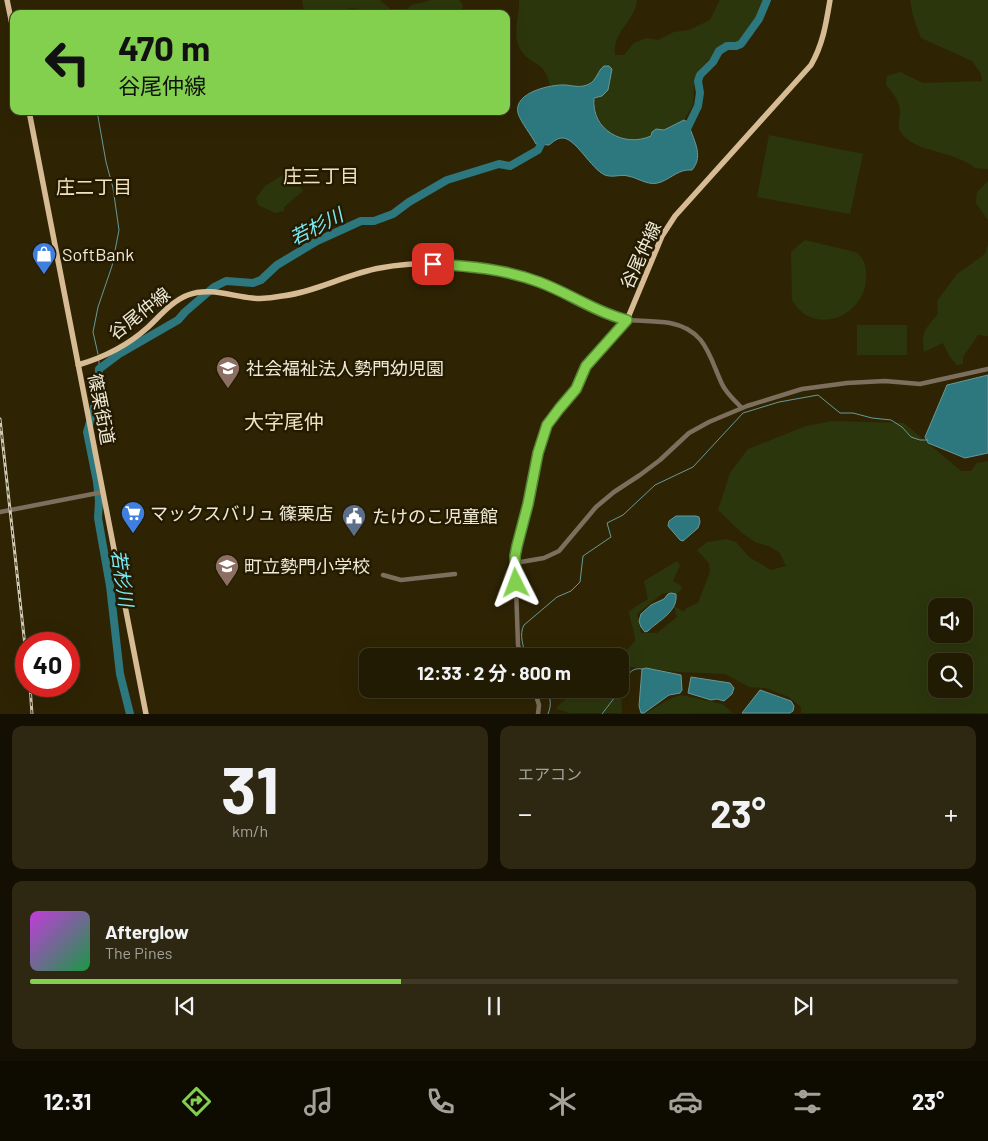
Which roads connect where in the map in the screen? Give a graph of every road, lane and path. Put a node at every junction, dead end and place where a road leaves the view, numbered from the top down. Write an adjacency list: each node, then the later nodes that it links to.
1 (7, 0): 3 (main road)
2 (830, 0): 5 (main road, 谷尾仲線)
3 (10, 15)
4 (30, 115): 6 (main road, 篠栗街道)
5 (627, 320): 6 (main road, 谷尾仲線); 8 (street); 11 (street)
6 (78, 365): 9 (main road, 篠栗街道)
7 (988, 370): 8 (street)
8 (742, 408): 11 (street)
9 (100, 492): 10 (street); 16 (main road, 篠栗街道)
10 (0, 512)
11 (515, 563): 14 (street)
12 (455, 574): 13 (street)
13 (383, 575)
14 (519, 648)
15 (537, 698): 17 (street)
16 (146, 714)
17 (538, 714)

